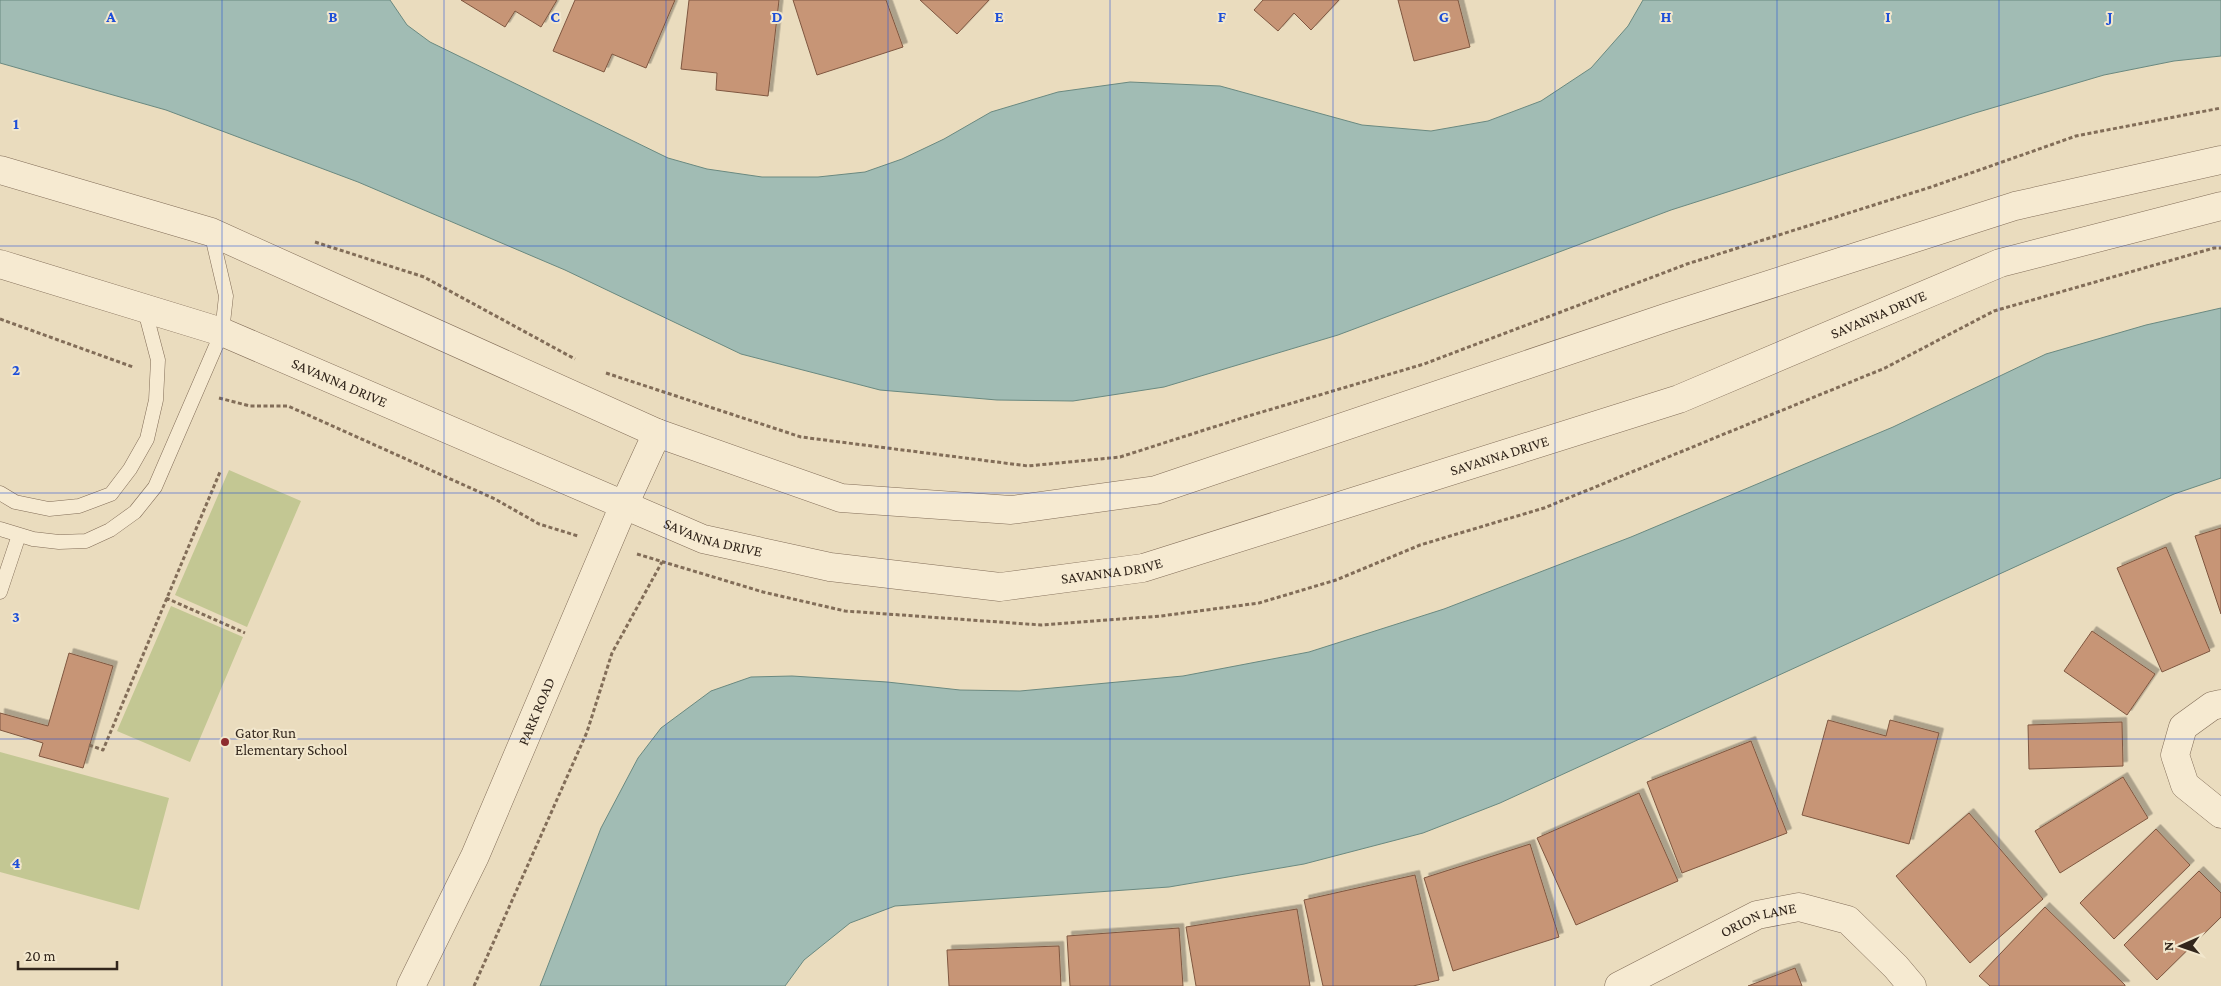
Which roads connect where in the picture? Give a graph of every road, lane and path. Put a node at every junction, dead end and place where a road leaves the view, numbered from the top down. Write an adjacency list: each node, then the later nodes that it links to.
1 (2221, 108): 11 (path)
2 (2221, 160): 12 (street)
3 (0, 170): 5 (street)
4 (2221, 206): 15 (street, SAVANNA DRIVE)
5 (211, 232): 9 (lane); 12 (street)
6 (311, 241): 10 (path)
7 (0, 264): 8 (street, SAVANNA DRIVE)
8 (144, 306): 9 (street, SAVANNA DRIVE); 14 (lane)
9 (222, 332): 15 (street, SAVANNA DRIVE); 17 (lane)
10 (576, 360)
11 (602, 372)
12 (657, 433): 15 (street, PARK ROAD)
13 (220, 472): 20 (path)
14 (0, 493)
15 (624, 505): 25 (street, PARK ROAD)
16 (0, 529): 17 (lane)
17 (19, 535): 19 (lane)
18 (662, 562): 26 (path)
19 (0, 592)
20 (166, 598): 21 (path); 23 (path)
21 (245, 633)
22 (2221, 704): 24 (street)
23 (90, 745)
24 (2221, 814)
25 (411, 986)
26 (474, 986)
27 (1619, 986): 28 (street, ORION LANE)
28 (1912, 986)

